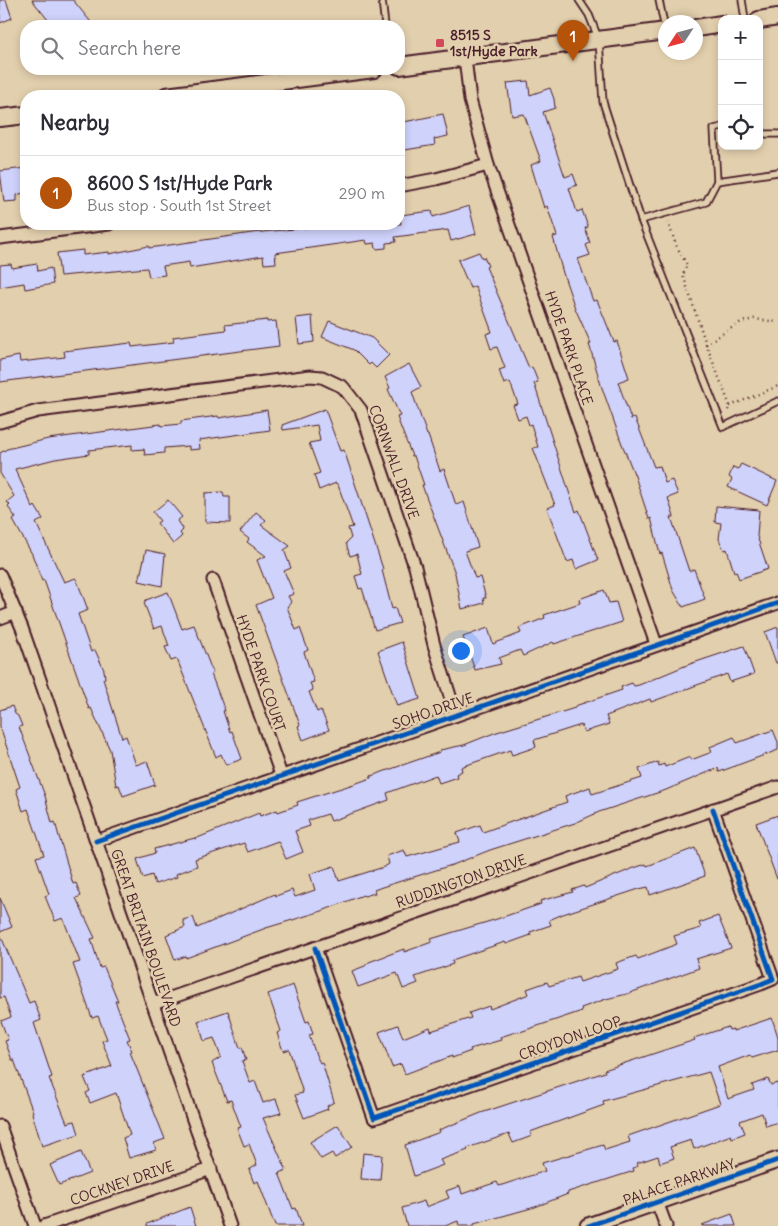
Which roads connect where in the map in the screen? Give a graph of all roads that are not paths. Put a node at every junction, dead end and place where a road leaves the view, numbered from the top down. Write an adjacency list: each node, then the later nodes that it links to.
1 (382, 0): 9 (lane)
2 (579, 0): 13 (lane)
3 (658, 0): 5 (lane)
4 (742, 0): 6 (lane)
5 (661, 15)
6 (744, 15)
7 (778, 17): 8 (main road)
8 (763, 19)
9 (384, 20)
10 (718, 25): 11 (main road)
11 (703, 27)
12 (658, 32): 13 (main road)
13 (599, 40): 14 (main road); 27 (lane)
14 (465, 58): 15 (main road); 23 (street, HYDE PARK PLACE)
15 (405, 65)
16 (328, 75): 17 (main road)
17 (212, 90)
18 (20, 116): 19 (main road)
19 (0, 118)
20 (718, 128): 25 (lane)
21 (763, 134): 22 (lane)
22 (778, 134)
23 (488, 165): 26 (street); 37 (street, HYDE PARK PLACE)
24 (778, 172): 25 (lane)
25 (717, 182): 27 (lane)
26 (405, 185)
27 (641, 220): 30 (lane)
28 (62, 230): 29 (street)
29 (0, 238)
30 (778, 401)
31 (0, 422): 38 (street, CORNWALL DRIVE)
32 (0, 576): 35 (street, GREAT BRITAIN BOULEVARD)
33 (213, 580): 39 (street, HYDE PARK COURT)
34 (778, 603): 37 (street, SOHO DRIVE)
35 (16, 612): 36 (street); 42 (street, GREAT BRITAIN BOULEVARD)
36 (0, 618)
37 (656, 644): 38 (street, SOHO DRIVE)
38 (456, 715): 39 (street, SOHO DRIVE)
39 (281, 775): 42 (street, SOHO DRIVE)
40 (778, 787): 41 (street, RUDDINGTON DRIVE)
41 (713, 809): 43 (street, RUDDINGTON DRIVE); 43 (street, CROYDON LOOP)
42 (96, 841): 44 (street, GREAT BRITAIN BOULEVARD)
43 (315, 948): 44 (street, RUDDINGTON DRIVE)
44 (153, 1004): 47 (street, GREAT BRITAIN BOULEVARD)
45 (0, 1126): 49 (street)
46 (778, 1160): 48 (street, PALACE PARKWAY)
47 (210, 1169): 50 (street, COCKNEY DRIVE); 51 (street, GREAT BRITAIN BOULEVARD)
48 (657, 1202): 52 (street, PALACE PARKWAY); 53 (street)
49 (35, 1226)
50 (44, 1226)
51 (230, 1226)
52 (588, 1226)
53 (666, 1226)

